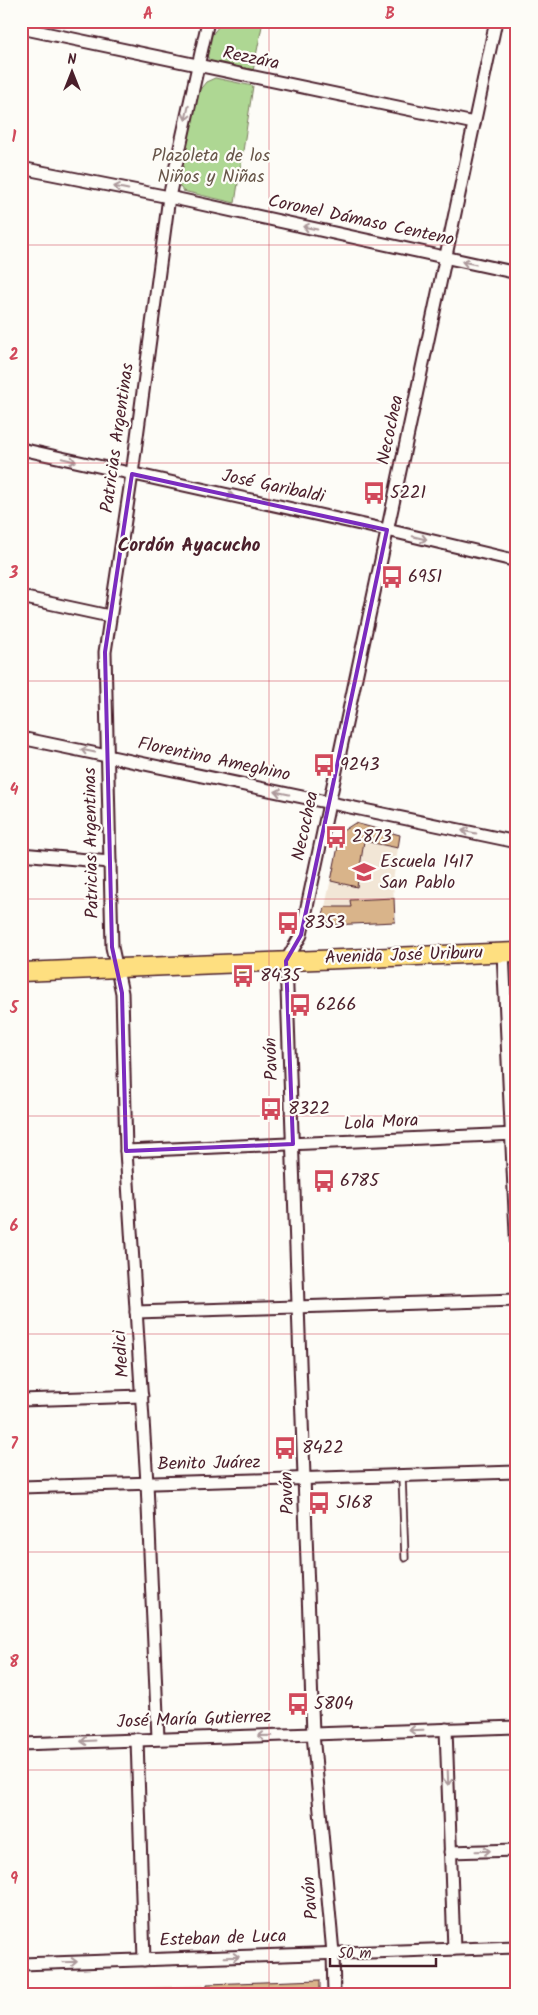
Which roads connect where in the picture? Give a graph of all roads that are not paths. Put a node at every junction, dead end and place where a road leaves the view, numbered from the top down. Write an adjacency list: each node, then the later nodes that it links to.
1 (214, 21): 3 (street)
2 (496, 21): 6 (street, Necochea)
3 (207, 26): 5 (street, Patricias Argentinas)
4 (21, 28): 5 (street, Rezzára)
5 (198, 65): 6 (street, Rezzára); 8 (street, Patricias Argentinas, one-way to 8)
6 (474, 123): 9 (street, Necochea)
7 (21, 168): 8 (street, Coronel Dámaso Centeno, one-way to 7)
8 (169, 198): 9 (street, Coronel Dámaso Centeno, one-way to 8); 12 (street, Patricias Argentinas)
9 (446, 258): 10 (street, Coronel Dámaso Centeno, one-way to 9); 13 (street, Necochea)
10 (517, 273)
11 (21, 449): 12 (street, José Garibaldi, one-way to 12)
12 (132, 474): 13 (street, José Garibaldi, one-way to 13); 16 (street, Patricias Argentinas)
13 (387, 530): 14 (street, José Garibaldi, one-way to 14); 19 (street, Necochea)
14 (517, 561)
15 (21, 596): 16 (street)
16 (109, 616): 18 (street, Patricias Argentinas)
17 (21, 738): 18 (street, Florentino Ameghino, one-way to 17)
18 (107, 755): 19 (street, Florentino Ameghino, one-way to 18); 22 (street, Patricias Argentinas)
19 (329, 803): 20 (street, Florentino Ameghino, one-way to 19); 24 (street, Necochea)
20 (517, 842)
21 (21, 854): 22 (street)
22 (110, 862): 25 (street, Patricias Argentinas)
23 (510, 952): 24 (main road, Avenida José Uriburu); 27 (street)
24 (286, 961): 25 (main road, Avenida José Uriburu); 28 (street, Pavón)
25 (117, 967): 26 (main road, Avenida José Uriburu); 29 (street, Medici)
26 (21, 972)
27 (514, 1134): 28 (street, Lola Mora); 30 (street)
28 (293, 1144): 29 (street, Lola Mora); 32 (street, Pavón)
29 (126, 1151): 33 (street, Medici)
30 (517, 1255)
31 (517, 1300): 32 (street)
32 (299, 1307): 33 (street); 38 (street, Pavón)
33 (136, 1312): 34 (street, Medici)
34 (142, 1396): 35 (street); 39 (street, Medici)
35 (21, 1400)
36 (517, 1472): 37 (street, Benito Juárez)
37 (402, 1476): 38 (street, Benito Juárez); 41 (lane)
38 (304, 1480): 39 (street, Benito Juárez); 44 (street, Pavón)
39 (147, 1483): 40 (street, Benito Juárez); 45 (street, Medici)
40 (21, 1487)
41 (405, 1558)
42 (517, 1727): 43 (street, José María Gutierrez)
43 (446, 1729): 44 (street, José María Gutierrez, one-way to 44); 49 (street, one-way to 49)
44 (314, 1734): 45 (street, José María Gutierrez, one-way to 45); 52 (street, Pavón)
45 (158, 1738): 46 (street, José María Gutierrez)
46 (137, 1739): 47 (street, José María Gutierrez, one-way to 47); 53 (street)
47 (21, 1744)
48 (517, 1850): 49 (street, one-way to 48)
49 (450, 1852): 51 (street)
50 (517, 1947): 51 (street, Esteban de Luca)
51 (454, 1949): 52 (street, Esteban de Luca)
52 (333, 1953): 53 (street, Esteban de Luca, one-way to 52); 55 (street, Pavón)
53 (144, 1960): 54 (street, Esteban de Luca, one-way to 53)
54 (21, 1964)
55 (334, 1994)

